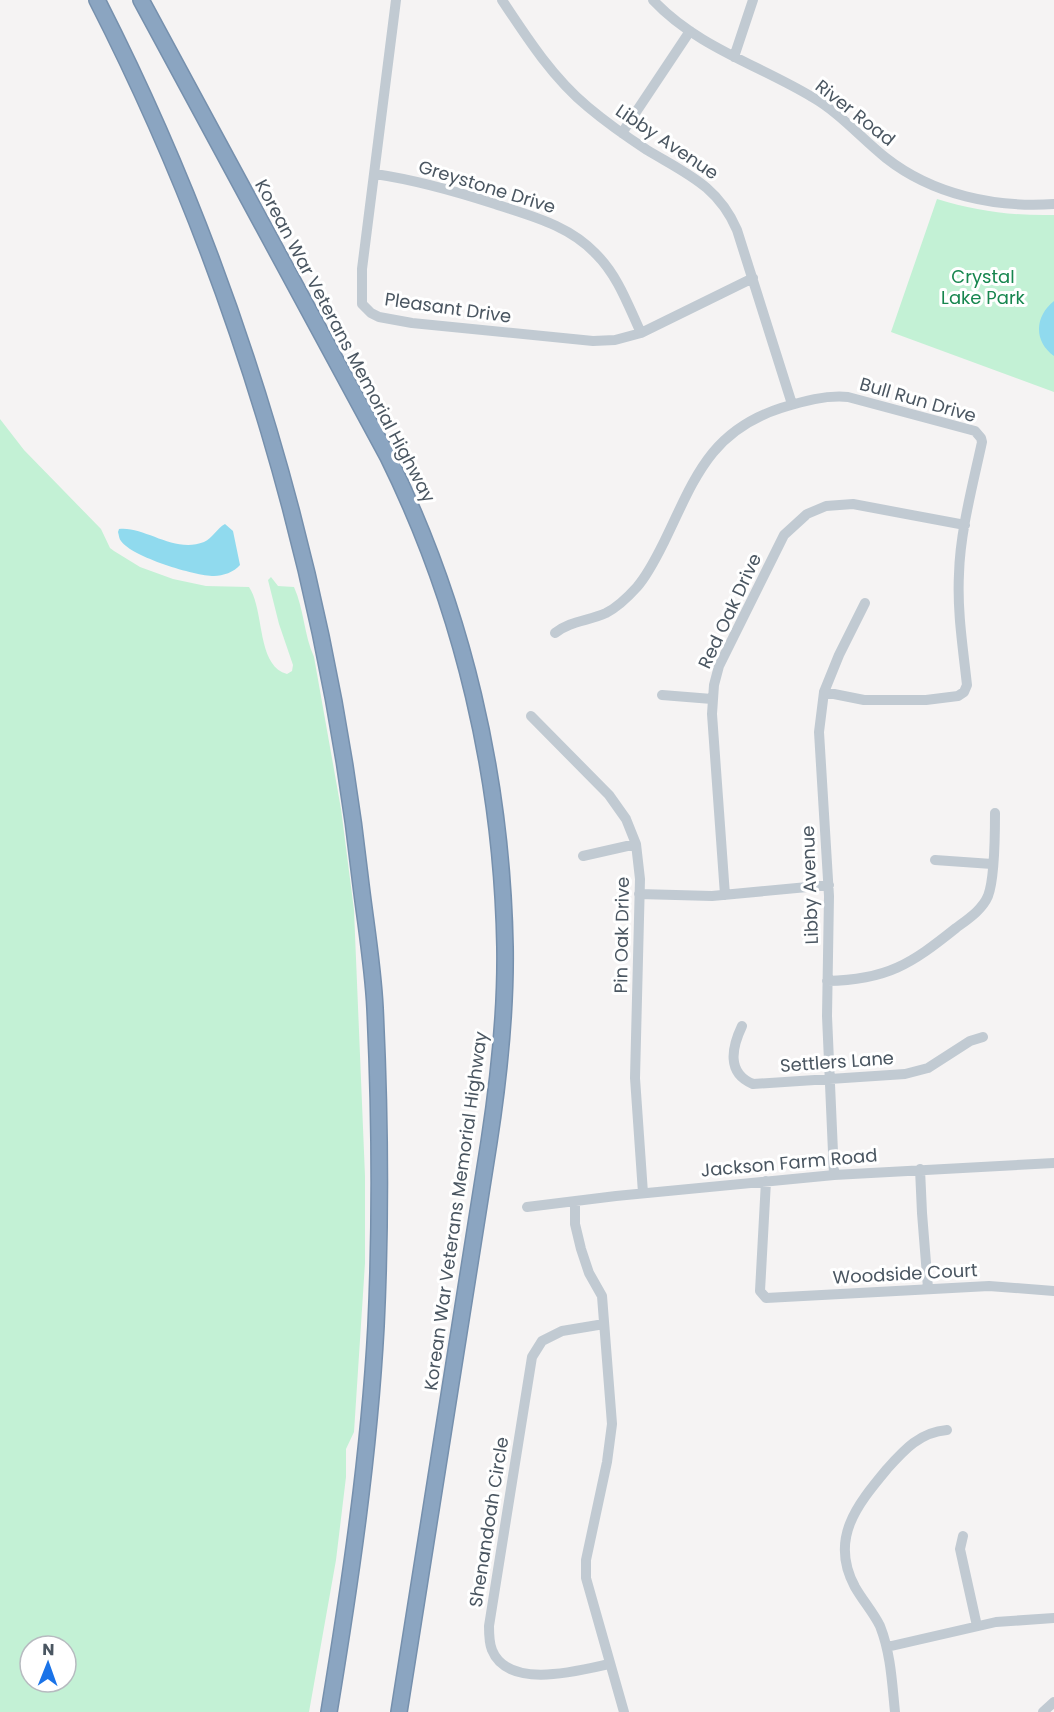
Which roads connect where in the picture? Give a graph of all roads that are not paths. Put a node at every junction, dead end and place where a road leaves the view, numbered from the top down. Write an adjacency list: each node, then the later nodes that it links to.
1 (97, 0): 51 (highway)
2 (141, 0): 52 (highway, Korean War Veterans Memorial Highway)
3 (396, 0): 10 (street, Pleasant Drive)
4 (502, 0): 9 (street, Libby Avenue)
5 (653, 0): 7 (street, River Road)
6 (753, 0): 8 (street)
7 (690, 31): 8 (street, River Road); 9 (street)
8 (734, 57): 11 (street, River Road)
9 (622, 133): 12 (street, Libby Avenue)
10 (375, 174): 13 (street, Greystone Drive); 13 (street, Pleasant Drive)
11 (1054, 204)
12 (753, 278): 13 (street, Pleasant Drive); 14 (street, Libby Avenue)
13 (641, 333)
14 (792, 404): 15 (street, Bull Run Drive); 17 (street, Bull Run Drive)
15 (965, 525): 18 (street, Bull Run Drive); 20 (street, Red Oak Drive)
16 (865, 603): 18 (street, Libby Avenue)
17 (555, 633)
18 (824, 692): 27 (street, Libby Avenue)
19 (662, 695): 20 (street)
20 (712, 699): 29 (street, Red Oak Drive)
21 (531, 716): 23 (street, Pin Oak Drive)
22 (995, 813): 26 (street)
23 (636, 844): 24 (street); 28 (street, Pin Oak Drive)
24 (583, 856)
25 (935, 860): 26 (street)
26 (992, 864): 30 (street)
27 (829, 885): 29 (street); 30 (street, Libby Avenue)
28 (639, 894): 29 (street); 38 (street, Pin Oak Drive)
29 (725, 895)
30 (827, 981): 33 (street, Libby Avenue)
31 (742, 1026): 33 (street, Settlers Lane)
32 (983, 1037): 33 (street, Settlers Lane)
33 (829, 1080): 36 (street, Libby Avenue)
34 (1054, 1163): 35 (street, Jackson Farm Road)
35 (920, 1169): 36 (street, Jackson Farm Road); 41 (street)
36 (834, 1175): 37 (street, Jackson Farm Road)
37 (766, 1181): 38 (street, Jackson Farm Road); 41 (street, Woodside Court)
38 (643, 1193): 39 (street, Jackson Farm Road)
39 (575, 1201): 40 (street, Jackson Farm Road); 43 (street)
40 (527, 1207)
41 (928, 1288): 42 (street, Woodside Court)
42 (1054, 1291)
43 (604, 1324): 49 (street); 49 (street, Shenandoah Circle)
44 (947, 1430): 48 (street)
45 (963, 1536): 47 (street)
46 (1054, 1618): 47 (street)
47 (977, 1626): 48 (street)
48 (887, 1647): 54 (street)
49 (609, 1664): 53 (street)
50 (1054, 1702): 55 (street)
51 (329, 1712)
52 (399, 1712)
53 (624, 1712)
54 (895, 1712)
55 (1043, 1712)

